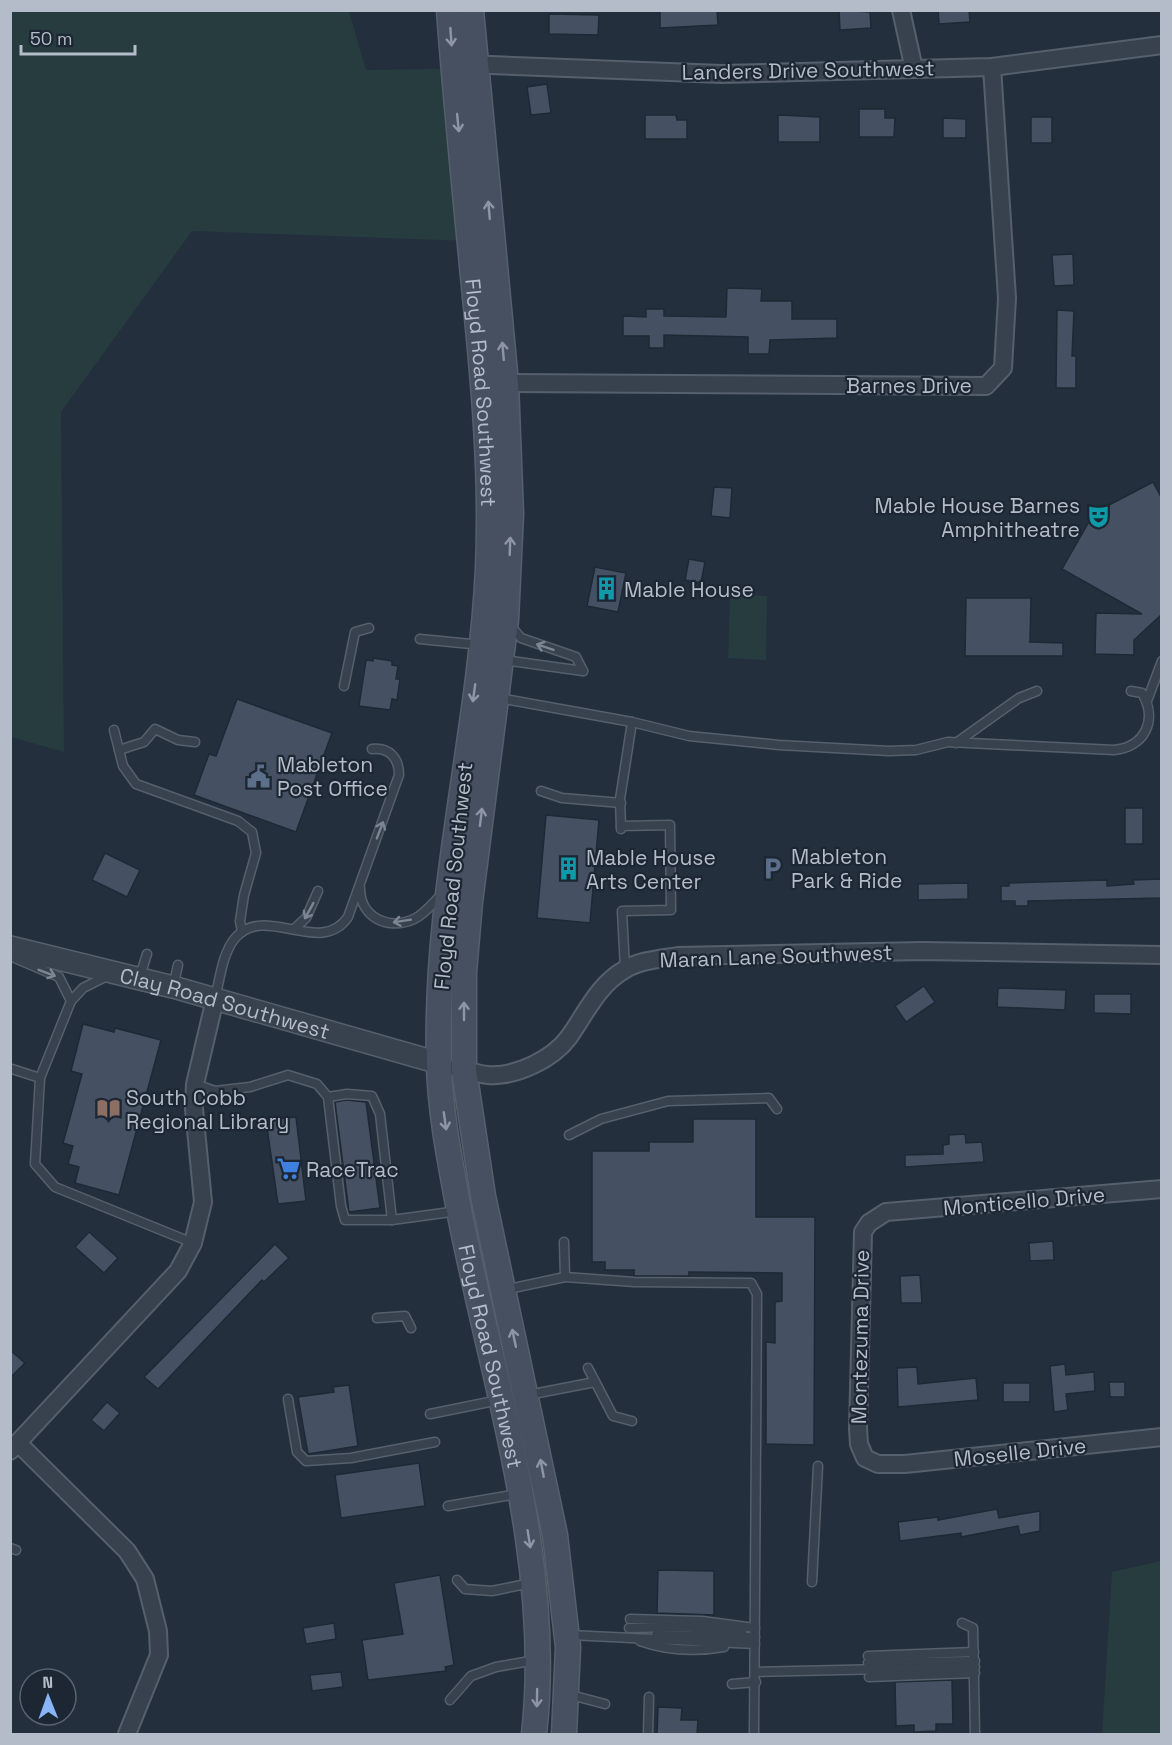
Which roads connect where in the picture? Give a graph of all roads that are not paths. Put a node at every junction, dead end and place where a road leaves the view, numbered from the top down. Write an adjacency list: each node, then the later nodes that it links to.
1 (448, 10): 5 (main road, Floyd Road Southwest, one-way to 5)
2 (471, 10): 5 (main road, Floyd Road Southwest)
3 (901, 10): 7 (street)
4 (1161, 45): 6 (street, Landers Drive Southwest)
5 (464, 64): 7 (street, Landers Drive Southwest); 8 (main road, Floyd Road Southwest, one-way to 5); 9 (main road, Floyd Road Southwest, one-way to 9)
6 (992, 67): 7 (street, Landers Drive Southwest); 8 (street, Barnes Drive)
7 (914, 69)
8 (506, 383): 10 (main road, Floyd Road Southwest, one-way to 8)
9 (488, 540): 13 (main road, Floyd Road Southwest); 18 (lane)
10 (506, 620): 13 (main road, Floyd Road Southwest); 13 (lane, one-way to 10)
11 (369, 628): 15 (lane)
12 (420, 639): 13 (lane)
13 (492, 646): 18 (main road, Floyd Road Southwest); 29 (main road, Floyd Road Southwest, one-way to 29)
14 (1161, 661): 19 (lane)
15 (344, 686)
16 (1037, 691): 23 (lane)
17 (1131, 691): 19 (lane)
18 (498, 697): 20 (lane); 46 (main road, Floyd Road Southwest, one-way to 18)
19 (1147, 702): 23 (lane)
20 (632, 722): 23 (lane); 27 (lane)
21 (114, 730): 25 (lane)
22 (195, 742): 25 (lane)
23 (956, 743)
24 (372, 749): 28 (lane, one-way to 24)
25 (119, 750): 32 (lane)
26 (541, 791): 27 (lane)
27 (621, 803): 38 (lane)
28 (360, 885): 29 (lane, one-way to 28); 31 (lane)
29 (448, 887): 44 (main road, Floyd Road Southwest)
30 (318, 891): 31 (lane, one-way to 31)
31 (295, 928): 32 (lane)
32 (242, 932): 42 (lane)
33 (10, 947): 39 (street, Clay Road Southwest)
34 (147, 954): 40 (lane)
35 (1161, 955): 38 (street, Maran Lane Southwest)
36 (10, 956): 43 (lane, one-way to 43)
37 (178, 965): 41 (lane)
38 (625, 969): 46 (street, Maran Lane Southwest)
39 (115, 973): 40 (street, Clay Road Southwest); 43 (lane)
40 (139, 979): 41 (street, Clay Road Southwest)
41 (173, 987): 42 (street, Clay Road Southwest)
42 (215, 999): 44 (street, Clay Road Southwest); 48 (street)
43 (71, 1001): 47 (lane)
44 (439, 1063): 46 (street, Maran Lane Southwest); 53 (main road, Floyd Road Southwest, one-way to 53)
45 (12, 1069): 47 (lane)
46 (464, 1070): 59 (main road, Floyd Road Southwest)
47 (40, 1078): 57 (lane)
48 (195, 1084): 49 (lane); 57 (street)
49 (328, 1097): 55 (lane); 55 (lane)
50 (777, 1109): 51 (lane)
51 (569, 1135)
52 (1161, 1189): 54 (street, Monticello Drive)
53 (460, 1211): 55 (lane); 66 (main road, Floyd Road Southwest)
54 (886, 1212): 72 (street, Montezuma Drive)
55 (392, 1220)
56 (564, 1242): 58 (lane)
57 (193, 1243): 71 (street)
58 (565, 1277): 59 (lane); 82 (lane)
59 (503, 1290): 64 (main road, Floyd Road Southwest, one-way to 59)
60 (377, 1318): 61 (lane)
61 (411, 1328)
62 (588, 1368): 63 (lane)
63 (595, 1382): 64 (lane); 68 (lane)
64 (526, 1395): 81 (main road, Floyd Road Southwest, one-way to 64)
65 (288, 1399): 70 (lane)
66 (500, 1400): 67 (lane); 74 (main road, Floyd Road Southwest)
67 (430, 1414)
68 (632, 1421)
69 (1161, 1437): 72 (street, Moselle Drive)
70 (435, 1442)
71 (13, 1444): 93 (street)
72 (878, 1464)
73 (818, 1466): 78 (lane)
74 (520, 1494): 75 (lane); 77 (main road, Floyd Road Southwest, one-way to 77)
75 (448, 1506)
76 (457, 1580): 77 (lane)
77 (534, 1582): 83 (main road, Floyd Road Southwest)
78 (812, 1582)
79 (962, 1623): 84 (lane)
80 (629, 1628): 81 (lane); 82 (lane); 82 (lane); 82 (lane)
81 (566, 1635): 89 (main road, Floyd Road Southwest)
82 (755, 1635): 86 (lane)
83 (537, 1660): 91 (lane); 94 (main road, Floyd Road Southwest, one-way to 94)
84 (975, 1663): 85 (lane); 85 (lane); 98 (lane)
85 (869, 1666): 86 (lane)
86 (756, 1672): 87 (lane)
87 (756, 1682): 88 (lane); 97 (lane)
88 (732, 1684)
89 (567, 1694): 92 (lane); 95 (main road, Floyd Road Southwest)
90 (649, 1697): 96 (lane)
91 (450, 1700)
92 (605, 1704)
93 (127, 1734)
94 (534, 1734)
95 (564, 1734)
96 (648, 1734)
97 (754, 1734)
98 (975, 1734)

